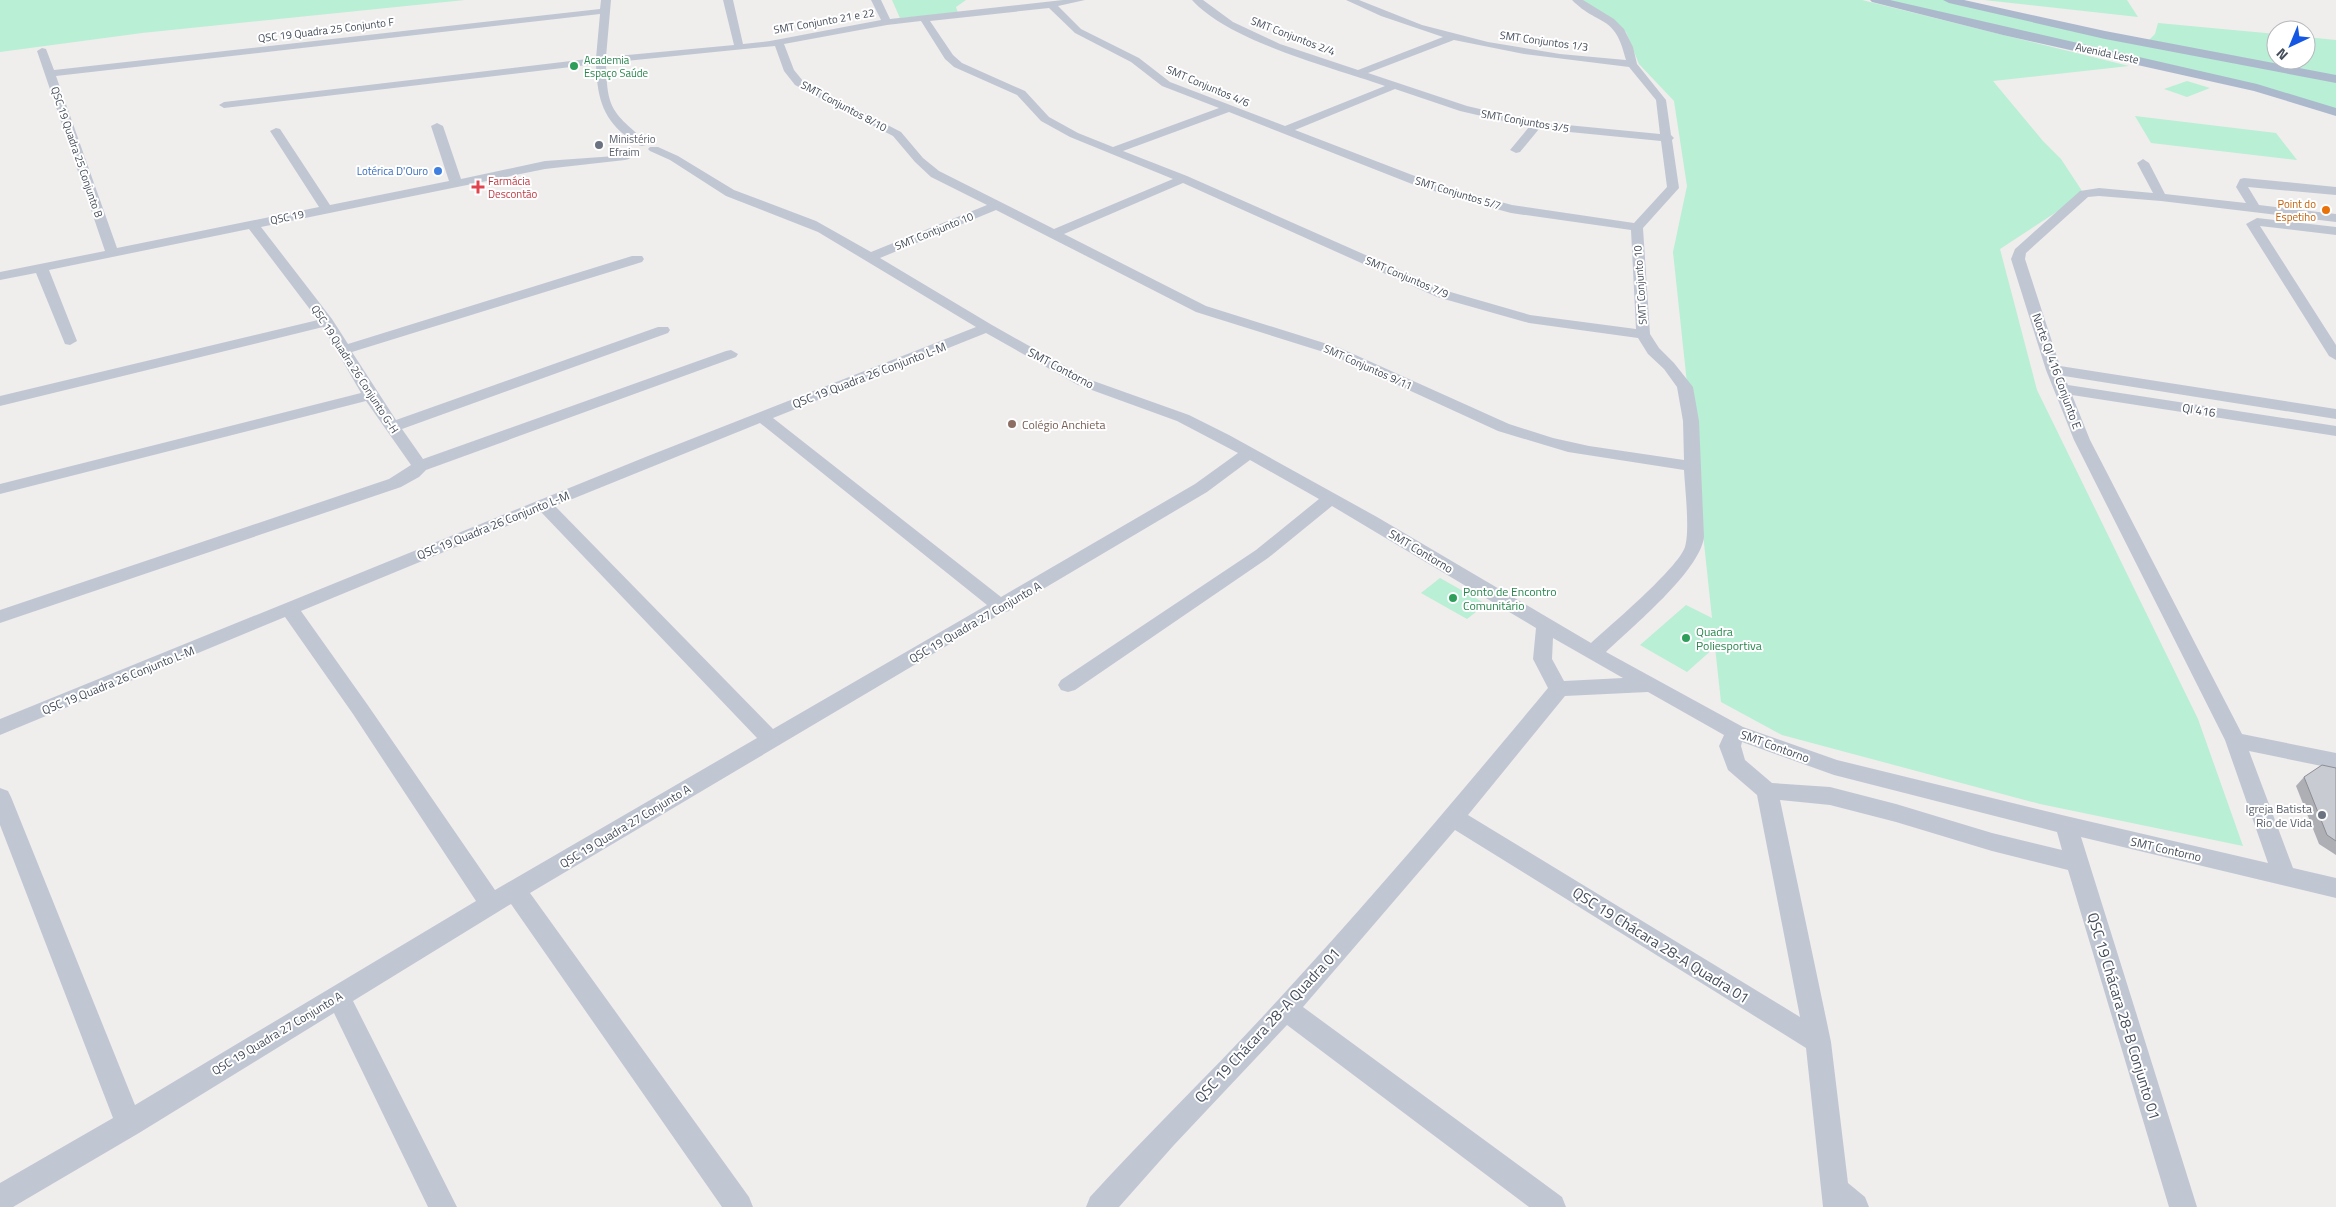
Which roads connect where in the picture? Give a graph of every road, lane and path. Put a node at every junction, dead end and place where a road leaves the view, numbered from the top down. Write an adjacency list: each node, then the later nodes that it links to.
1 (606, 0): 13 (street)
2 (728, 0): 18 (street)
3 (876, 0): 15 (street)
4 (996, 0): 12 (street)
5 (1080, 0): 11 (street, SMT Conjunto 21 e 22)
6 (1197, 0): 23 (street, SMT Conjuntos 2/4)
7 (1351, 0): 16 (street, SMT Conjuntos 1/3)
8 (1577, 0): 21 (street, SMT Conjunto 10)
9 (1876, 0): 28 (main road, Avenida Leste)
10 (1949, 0): 24 (main road, Avenida Leste)
11 (1052, 5): 12 (street, SMT Conjunto 21 e 22); 27 (street, SMT Conjuntos 4/6)
12 (1002, 10): 14 (street, SMT Conjunto 21 e 22)
13 (605, 12): 20 (street); 22 (street, QSC 19 Quadra 25 Conjunto F)
14 (924, 19): 15 (street, SMT Conjunto 21 e 22); 38 (street)
15 (887, 22): 17 (street, SMT Conjunto 21 e 22)
16 (1454, 36): 21 (street, SMT Conjuntos 1/3); 23 (street)
17 (780, 43): 18 (street, SMT Conjunto 21 e 22); 46 (street, SMT Conjuntos 8/10)
18 (739, 47): 20 (street, SMT Conjunto 21 e 22)
19 (42, 51): 22 (street, QSC 19 Quadra 25 Conjunto B)
20 (602, 60): 26 (street, SMT Conjunto 21 e 22); 33 (street)
21 (1632, 64): 34 (street, SMT Conjunto 10)
22 (50, 74): 55 (street, QSC 19 Quadra 25 Conjunto B)
23 (1359, 74): 25 (street, SMT Conjuntos 3/5)
24 (2336, 80)
25 (1393, 86): 29 (street, SMT Conjuntos 3/5); 31 (street)
26 (224, 105)
27 (1228, 109): 31 (street, SMT Conjuntos 4/6); 38 (street)
28 (2336, 112)
29 (1536, 125): 34 (street, SMT Conjuntos 3/5); 37 (street)
30 (437, 126): 43 (street)
31 (1286, 130): 52 (street, SMT Conjuntos 5/7)
32 (276, 131): 48 (street)
33 (628, 132): 35 (street); 39 (street)
34 (1668, 138): 52 (street, SMT Conjunto 10)
35 (642, 143): 36 (street, SMT Contorno); 39 (street)
36 (654, 149): 39 (street); 41 (street, SMT Contorno)
37 (1516, 150)
38 (1112, 151): 42 (street)
39 (630, 153): 41 (street, SMT Contorno); 43 (street, QSC 19)
40 (2143, 163): 45 (street)
41 (684, 166): 56 (street, SMT Contorno)
42 (1183, 179): 54 (street); 63 (street, SMT Conjuntos 7/9)
43 (456, 183): 48 (street, QSC 19)
44 (2336, 191): 47 (street)
45 (2161, 197): 47 (street, Norte QI 416 Conjunto E); 68 (street, Norte QI 416 Conjunto E)
46 (998, 206): 54 (street, SMT Conjuntos 8/10); 56 (street, SMT Contjunto 10)
47 (2256, 208): 49 (street, Norte QI 416 Conjunto E)
48 (326, 210): 51 (street, QSC 19)
49 (2300, 214): 50 (street, Norte QI 416 Conjunto E); 53 (street)
50 (2336, 222): 53 (street)
51 (252, 224): 55 (street, QSC 19); 60 (street, QSC 19 Quadra 26 Conjunto G-H)
52 (1637, 228): 63 (street, SMT Conjunto 10)
53 (2310, 228): 67 (street)
54 (1054, 234): 78 (street, SMT Conjuntos 9/11)
55 (112, 253): 58 (street, QSC 19)
56 (871, 257): 61 (street, SMT Contorno)
57 (637, 259): 65 (street)
58 (41, 268): 59 (street, QSC 19); 64 (street)
59 (0, 276)
60 (327, 322): 65 (street, QSC 19 Quadra 26 Conjunto G-H); 71 (street)
61 (987, 328): 73 (street, QSC 19 Quadra 26 Conjunto L-M); 76 (street, SMT Contorno)
62 (663, 330): 74 (street)
63 (1643, 334): 78 (street, SMT Conjunto 10)
64 (70, 341)
65 (345, 350): 70 (street, QSC 19 Quadra 26 Conjunto G-H)
66 (731, 354): 77 (street)
67 (2336, 356)
68 (2054, 370): 69 (street, Norte QI 416 Conjunto E); 72 (street)
69 (2061, 389): 75 (street, QI 416); 93 (street, Norte QI 416 Conjunto E)
70 (370, 396): 74 (street, QSC 19 Quadra 26 Conjunto G-H); 79 (street)
71 (0, 401)
72 (2331, 413): 75 (street)
73 (762, 417): 81 (street, QSC 19 Quadra 26 Conjunto L-M); 82 (street)
74 (392, 428): 77 (street, QSC 19 Quadra 26 Conjunto G-H)
75 (2333, 431)
76 (1249, 453): 80 (street, SMT Contorno); 82 (street, QSC 19 Quadra 27 Conjunto A)
77 (420, 466): 84 (street)
78 (1692, 466): 86 (street, SMT Conjunto 10)
79 (0, 490)
80 (1330, 499): 85 (street, SMT Contorno); 87 (street)
81 (544, 505): 83 (street, QSC 19 Quadra 26 Conjunto L-M); 92 (street)
82 (1002, 607): 92 (street, QSC 19 Quadra 27 Conjunto A)
83 (290, 610): 90 (street, QSC 19 Quadra 26 Conjunto L-M); 105 (street)
84 (0, 617)
85 (1546, 625): 86 (street, SMT Contorno); 89 (street)
86 (1593, 653): 88 (street, SMT Contorno)
87 (1068, 685)
88 (1651, 685): 89 (street); 91 (street, SMT Contorno)
89 (1559, 689): 99 (street, QSC 19 Chácara 28-A Quadra 01)
90 (0, 727)
91 (1736, 732): 95 (street, SMT Contorno); 96 (street)
92 (771, 740): 104 (street, QSC 19 Quadra 27 Conjunto A)
93 (2235, 740): 94 (street); 102 (street, Norte QI 416 Conjunto E)
94 (2336, 761)
95 (1834, 767): 97 (street); 100 (street, SMT Contorno)
96 (1767, 791): 97 (street); 108 (street)
97 (1830, 796): 101 (street)
98 (0, 797): 109 (street)
99 (1453, 817): 107 (street, QSC 19 Chácara 28-A Quadra 01); 108 (street, QSC 19 Chácara 28-A Quadra 01)
100 (2066, 825): 101 (street, QSC 19 Chácara 28-B Conjunto 01); 102 (street, SMT Contorno)
101 (2075, 862): 117 (street, QSC 19 Chácara 28-B Conjunto 01)
102 (2284, 876): 103 (street, SMT Contorno)
103 (2336, 888)
104 (515, 891): 105 (street, QSC 19 Quadra 27 Conjunto A); 113 (street)
105 (491, 904): 106 (street, QSC 19 Quadra 27 Conjunto A)
106 (338, 996): 109 (street, QSC 19 Quadra 27 Conjunto A); 112 (street)
107 (1286, 1009): 114 (street, QSC 19 Chácara 28-A Quadra 01); 115 (street)
108 (1818, 1042): 110 (street)
109 (129, 1124): 111 (street, QSC 19 Quadra 27 Conjunto A)
110 (1835, 1198): 116 (street)
111 (0, 1199)
112 (443, 1207)
113 (739, 1207)
114 (1100, 1207)
115 (1552, 1207)
116 (1855, 1207)
117 (2183, 1207)

